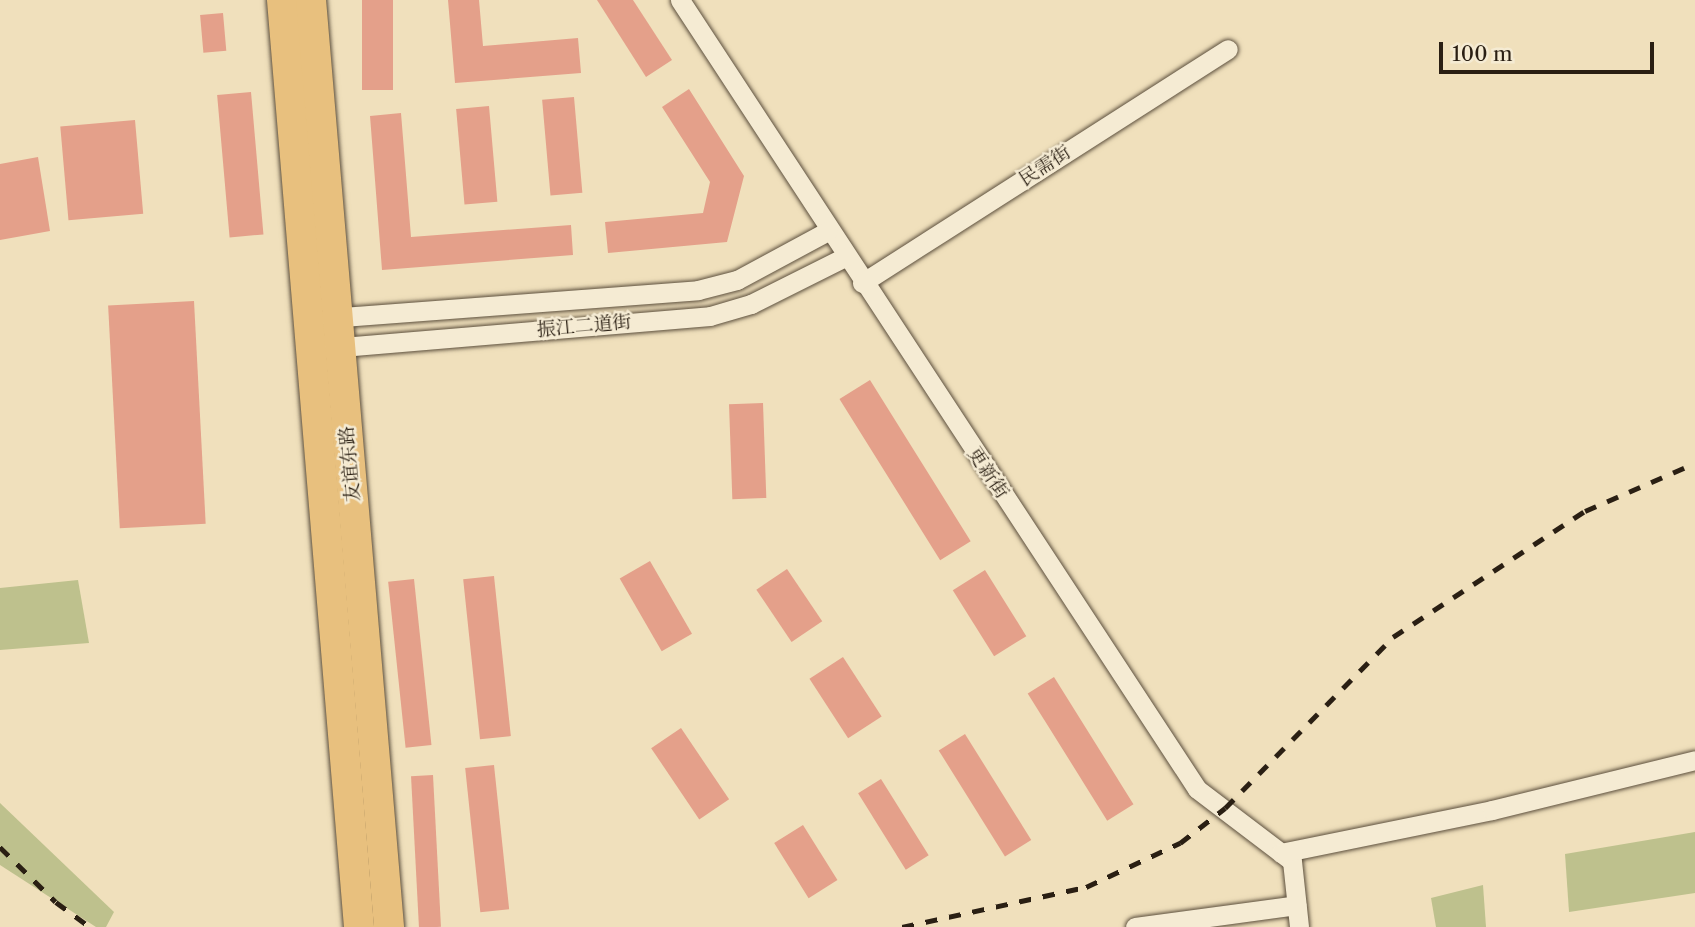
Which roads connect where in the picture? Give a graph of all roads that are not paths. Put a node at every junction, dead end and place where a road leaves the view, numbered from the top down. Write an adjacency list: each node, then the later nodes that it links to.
1 (282, 0): 8 (highway, 友谊东路)
2 (311, 0): 8 (highway, 友谊东路)
3 (680, 0): 5 (street, 更新街)
4 (1228, 49): 7 (street, 民需街)
5 (828, 231): 6 (street, 更新街); 8 (street, 振江二道街)
6 (845, 257): 7 (street, 更新街); 8 (street, 振江二道街)
7 (862, 283): 11 (street, 更新街)
8 (324, 333): 13 (highway, 友谊东路); 14 (highway, 友谊东路)
9 (1695, 760): 11 (street)
10 (1695, 772): 11 (street)
11 (1286, 857): 12 (street)
12 (1297, 905): 15 (street); 16 (street)
13 (359, 927)
14 (389, 927)
15 (1135, 927)
16 (1299, 927)

